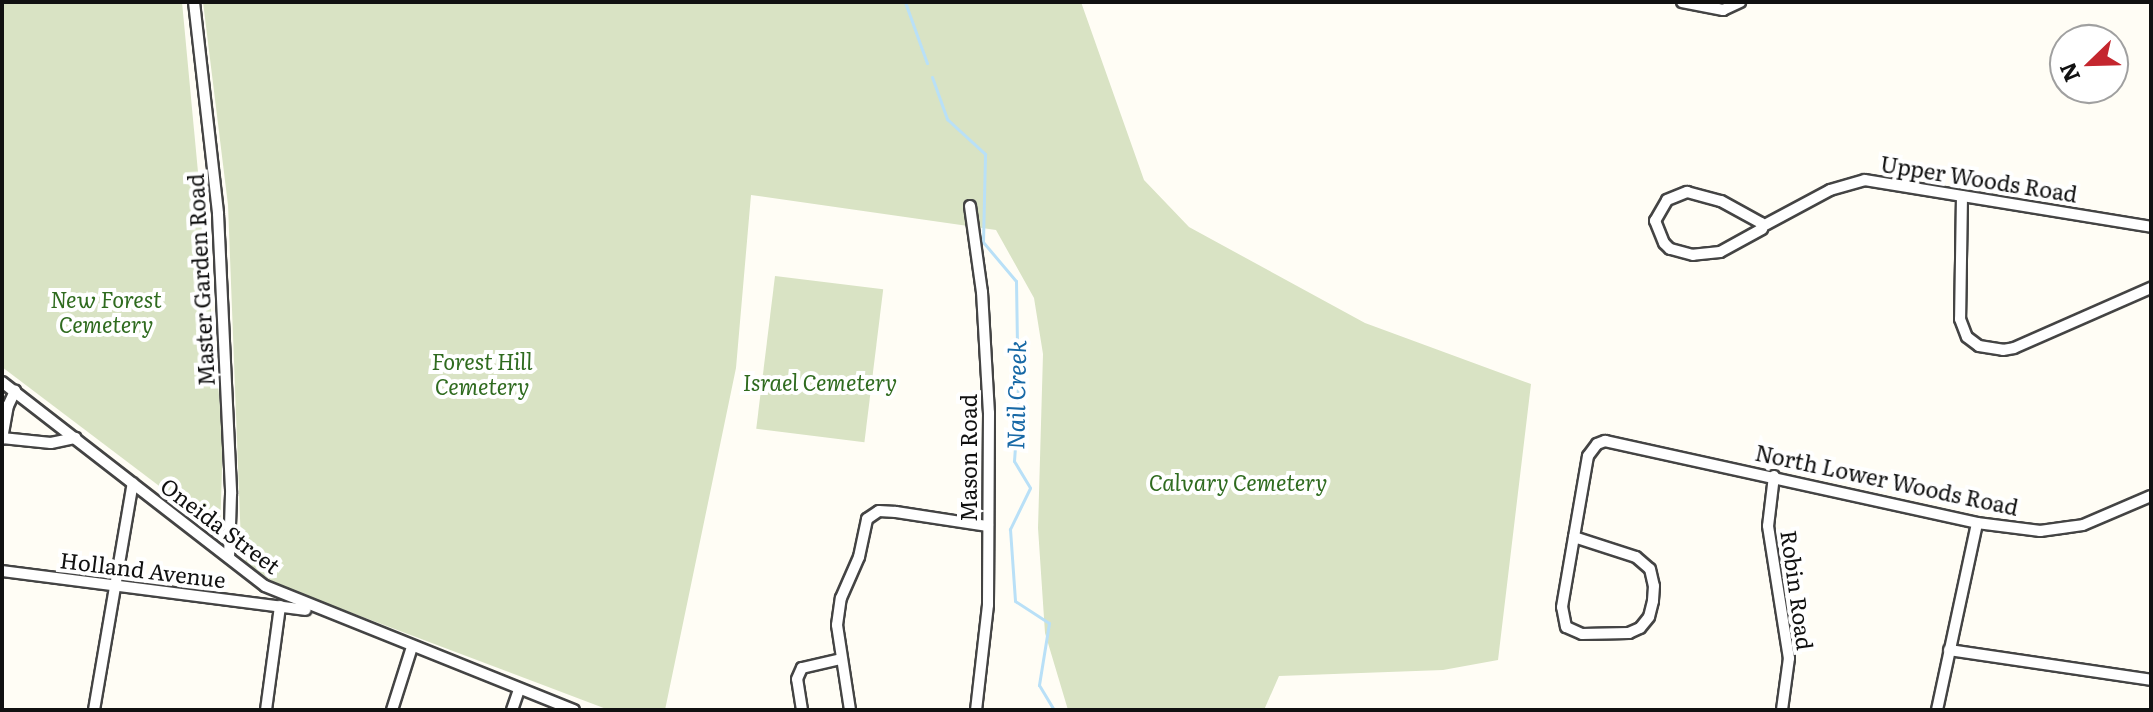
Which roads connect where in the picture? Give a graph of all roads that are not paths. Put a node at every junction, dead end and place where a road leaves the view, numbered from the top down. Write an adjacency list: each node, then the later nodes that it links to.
1 (194, 2): 19 (street, Master Garden Road)
2 (1682, 2): 3 (street)
3 (1740, 2)
4 (1962, 196): 6 (street, Upper Woods Road); 7 (street, Upper Woods Road); 8 (street)
5 (970, 206): 17 (street, Mason Road)
6 (1763, 226): 6 (street, Upper Woods Road)
7 (2151, 227)
8 (2151, 288)
9 (2, 382): 10 (street, Oneida Street)
10 (15, 391): 11 (street); 12 (street, Oneida Street)
11 (2, 438): 12 (street)
12 (75, 438): 14 (street, Oneida Street)
13 (1774, 476): 16 (street, North Lower Woods Road); 18 (street, North Lower Woods Road); 37 (street, Robin Road)
14 (133, 483): 19 (street, Oneida Street); 21 (street)
15 (2151, 496): 16 (street, North Lower Woods Road)
16 (1977, 523): 25 (street)
17 (988, 526): 26 (street); 36 (street, Mason Road)
18 (1574, 537): 18 (street)
19 (229, 557): 23 (street, Oneida Street)
20 (2, 571): 21 (street, Holland Avenue)
21 (114, 585): 22 (street, Holland Avenue); 29 (street)
22 (280, 606): 23 (street, Holland Avenue); 30 (street)
23 (326, 613): 24 (street, Oneida Street)
24 (412, 647): 28 (street, Oneida Street); 31 (street)
25 (1949, 650): 27 (street); 38 (street)
26 (841, 659): 34 (street); 35 (street)
27 (2151, 680)
28 (519, 690): 32 (street); 33 (street, Oneida Street)
29 (94, 710)
30 (266, 710)
31 (392, 710)
32 (512, 710)
33 (574, 710)
34 (802, 710)
35 (850, 710)
36 (976, 710)
37 (1782, 710)
38 (1937, 710)

